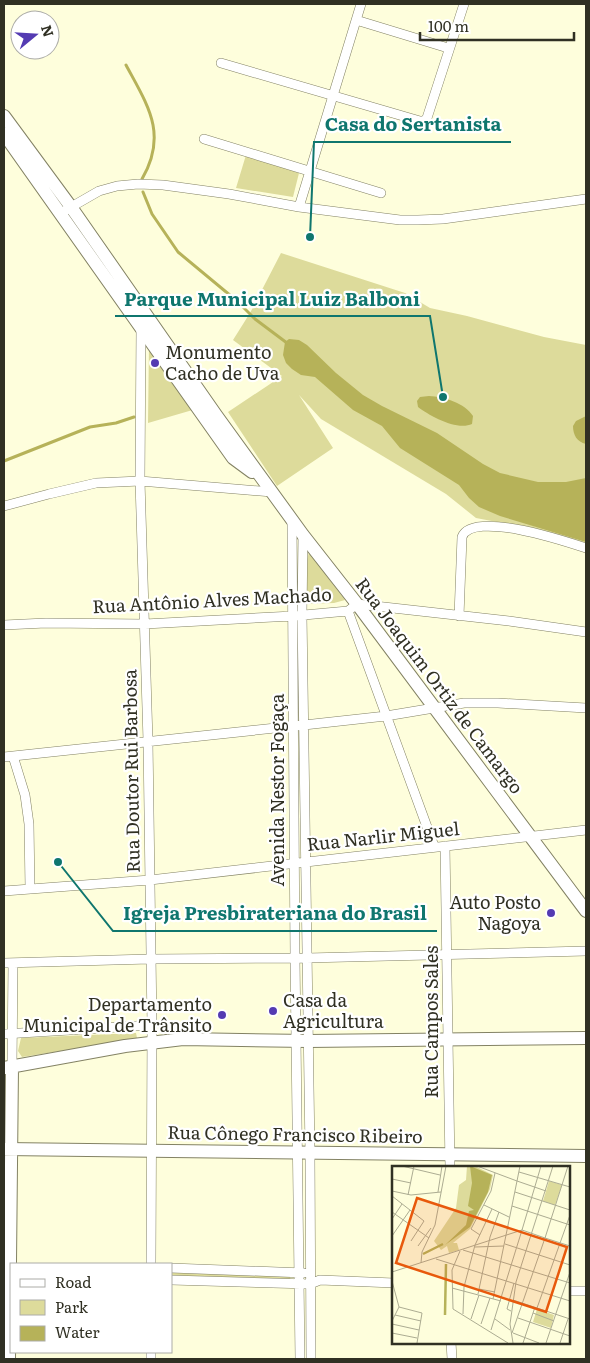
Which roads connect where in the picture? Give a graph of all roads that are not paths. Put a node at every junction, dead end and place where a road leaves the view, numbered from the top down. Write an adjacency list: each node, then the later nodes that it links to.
1 (361, 4): 3 (street)
2 (464, 4): 4 (street)
3 (356, 20): 4 (street); 6 (street)
4 (448, 48): 6 (street)
5 (221, 63): 6 (street)
6 (332, 96): 10 (street)
7 (4, 116): 14 (main road, Rua Joaquim Ortiz de Camargo)
8 (4, 134): 14 (main road, Rua Joaquim Ortiz de Camargo)
9 (204, 139): 10 (street)
10 (310, 170): 11 (street); 13 (street)
11 (381, 193)
12 (586, 200): 13 (street)
13 (299, 207): 14 (street)
14 (66, 210): 15 (main road, Rua Joaquim Ortiz de Camargo); 16 (main road, Rua Joaquim Ortiz de Camargo)
15 (141, 307): 16 (street, Rua Doutor Rui Barbosa); 18 (main road, Rua Joaquim Ortiz de Camargo)
16 (141, 326): 17 (street, Rua Doutor Rui Barbosa); 18 (main road, Rua Joaquim Ortiz de Camargo)
17 (140, 481): 19 (street); 20 (street); 27 (street, Rua Doutor Rui Barbosa)
18 (264, 481): 19 (main road, Rua Joaquim Ortiz de Camargo)
19 (272, 492): 21 (main road, Rua Joaquim Ortiz de Camargo)
20 (4, 506)
21 (292, 520): 22 (main road, Rua Joaquim Ortiz de Camargo); 25 (street, Avenida Nestor Fogaça)
22 (303, 535): 24 (main road, Rua Joaquim Ortiz de Camargo); 25 (street, Avenida Nestor Fogaça)
23 (586, 548): 26 (street)
24 (353, 608): 25 (street, Rua Antônio Alves Machado); 26 (street, Rua Antônio Alves Machado); 30 (main road, Rua Joaquim Ortiz de Camargo); 32 (street)
25 (297, 616): 27 (street, Rua Antônio Alves Machado); 33 (street, Avenida Nestor Fogaça); 34 (street, Avenida Nestor Fogaça)
26 (459, 616): 29 (street, Rua Antônio Alves Machado)
27 (145, 624): 28 (street, Rua Antônio Alves Machado); 35 (street, Rua Doutor Rui Barbosa)
28 (4, 625)
29 (586, 632)
30 (433, 707): 31 (street); 32 (street); 42 (main road, Rua Joaquim Ortiz de Camargo)
31 (586, 708)
32 (386, 716): 33 (street); 43 (street)
33 (304, 725): 34 (street); 38 (street, Avenida Nestor Fogaça)
34 (294, 726): 35 (street); 37 (street, Avenida Nestor Fogaça)
35 (148, 741): 36 (street); 47 (street, Rua Doutor Rui Barbosa)
36 (8, 756): 48 (street)
37 (295, 788): 38 (street); 39 (street, Avenida Nestor Fogaça)
38 (305, 788): 40 (street, Avenida Nestor Fogaça)
39 (295, 824): 40 (street); 46 (street, Avenida Nestor Fogaça)
40 (306, 824): 45 (street, Avenida Nestor Fogaça)
41 (586, 830): 42 (street, Rua Narlir Miguel)
42 (530, 838): 44 (street, Rua Narlir Miguel); 50 (main road, Rua Joaquim Ortiz de Camargo)
43 (434, 846): 44 (street, Rua Narlir Miguel); 45 (street, Rua Narlir Miguel)
44 (445, 846): 52 (street, Rua Campos Sales)
45 (306, 862): 46 (street, Rua Narlir Miguel); 54 (street, Avenida Nestor Fogaça)
46 (295, 864): 47 (street, Rua Narlir Miguel); 53 (street, Avenida Nestor Fogaça)
47 (150, 880): 48 (street, Rua Narlir Miguel); 55 (street, Rua Doutor Rui Barbosa)
48 (30, 889): 49 (street, Rua Narlir Miguel)
49 (4, 891)
50 (586, 911)
51 (586, 951): 52 (street)
52 (448, 955): 54 (street); 60 (street, Rua Campos Sales)
53 (295, 958): 54 (street); 55 (street); 61 (street, Avenida Nestor Fogaça)
54 (307, 958): 61 (street, Avenida Nestor Fogaça)
55 (150, 959): 56 (street); 57 (street, Rua Doutor Rui Barbosa)
56 (8, 963): 58 (street)
57 (152, 1026): 58 (street); 62 (street, Rua Doutor Rui Barbosa)
58 (8, 1034): 63 (street)
59 (586, 1038): 60 (main road)
60 (448, 1039): 61 (main road); 69 (street, Rua Campos Sales)
61 (302, 1041): 62 (main road); 66 (street, Avenida Nestor Fogaça); 67 (street, Avenida Nestor Fogaça)
62 (152, 1042): 63 (main road); 65 (street, Rua Doutor Rui Barbosa)
63 (8, 1067): 64 (main road)
64 (7, 1149): 65 (main road, Rua Cônego Francisco Ribeiro); 73 (main road)
65 (151, 1151): 66 (main road, Rua Cônego Francisco Ribeiro); 72 (street, Rua Doutor Rui Barbosa)
66 (297, 1152): 67 (main road, Rua Cônego Francisco Ribeiro); 70 (street, Avenida Nestor Fogaça)
67 (310, 1152): 69 (main road, Rua Cônego Francisco Ribeiro); 71 (street, Avenida Nestor Fogaça)
68 (586, 1156): 69 (main road, Rua Cônego Francisco Ribeiro)
69 (450, 1160)
70 (299, 1220): 71 (street); 75 (street, Avenida Nestor Fogaça)
71 (310, 1221): 77 (street, Avenida Nestor Fogaça)
72 (151, 1263)
73 (8, 1265): 76 (main road)
74 (172, 1268): 75 (street)
75 (299, 1273): 77 (street); 79 (street, Avenida Nestor Fogaça)
76 (8, 1279): 84 (main road)
77 (310, 1279): 79 (street); 80 (street); 86 (street, Avenida Nestor Fogaça)
78 (172, 1280): 79 (street)
79 (299, 1283): 85 (street, Avenida Nestor Fogaça)
80 (392, 1283)
81 (570, 1291): 82 (street)
82 (586, 1291)
83 (451, 1343): 87 (street)
84 (9, 1359)
85 (300, 1359)
86 (311, 1359)
87 (452, 1359)

